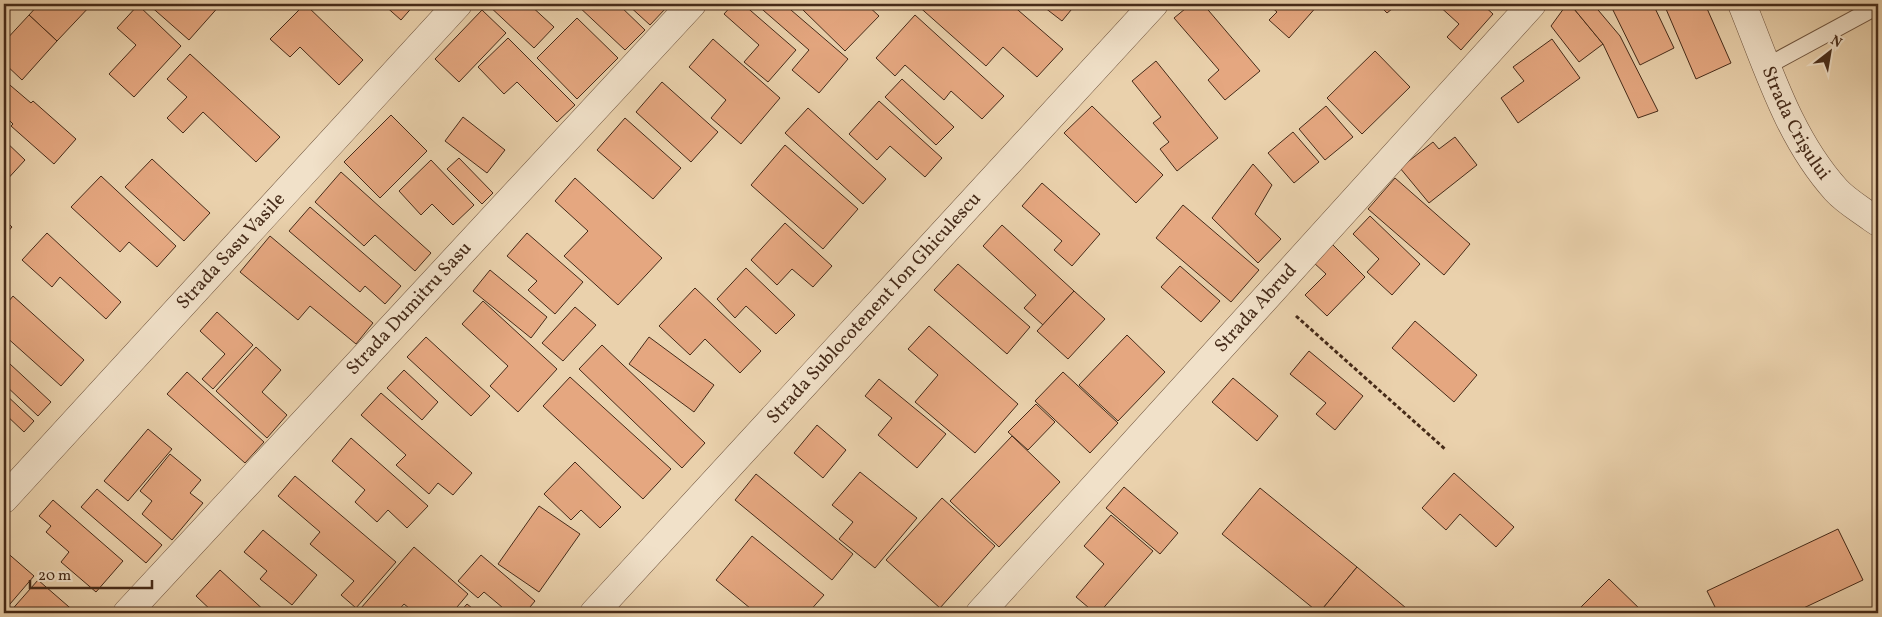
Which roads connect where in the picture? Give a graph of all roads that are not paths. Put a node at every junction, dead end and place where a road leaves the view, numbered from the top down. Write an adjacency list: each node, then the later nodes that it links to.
1 (458, 4): 9 (street, Strada Sasu Vasile)
2 (692, 4): 10 (street, Strada Dumitru Sasu)
3 (1154, 4): 11 (street, Strada Sublocotenent Ion Ghiculescu)
4 (1532, 4): 12 (street, Strada Abrud)
5 (1742, 4): 7 (street, Strada Crișului)
6 (1878, 6): 7 (lane)
7 (1767, 66): 8 (street, Strada Crișului)
8 (1878, 222)
9 (4, 498)
10 (126, 613)
11 (594, 613)
12 (980, 613)

